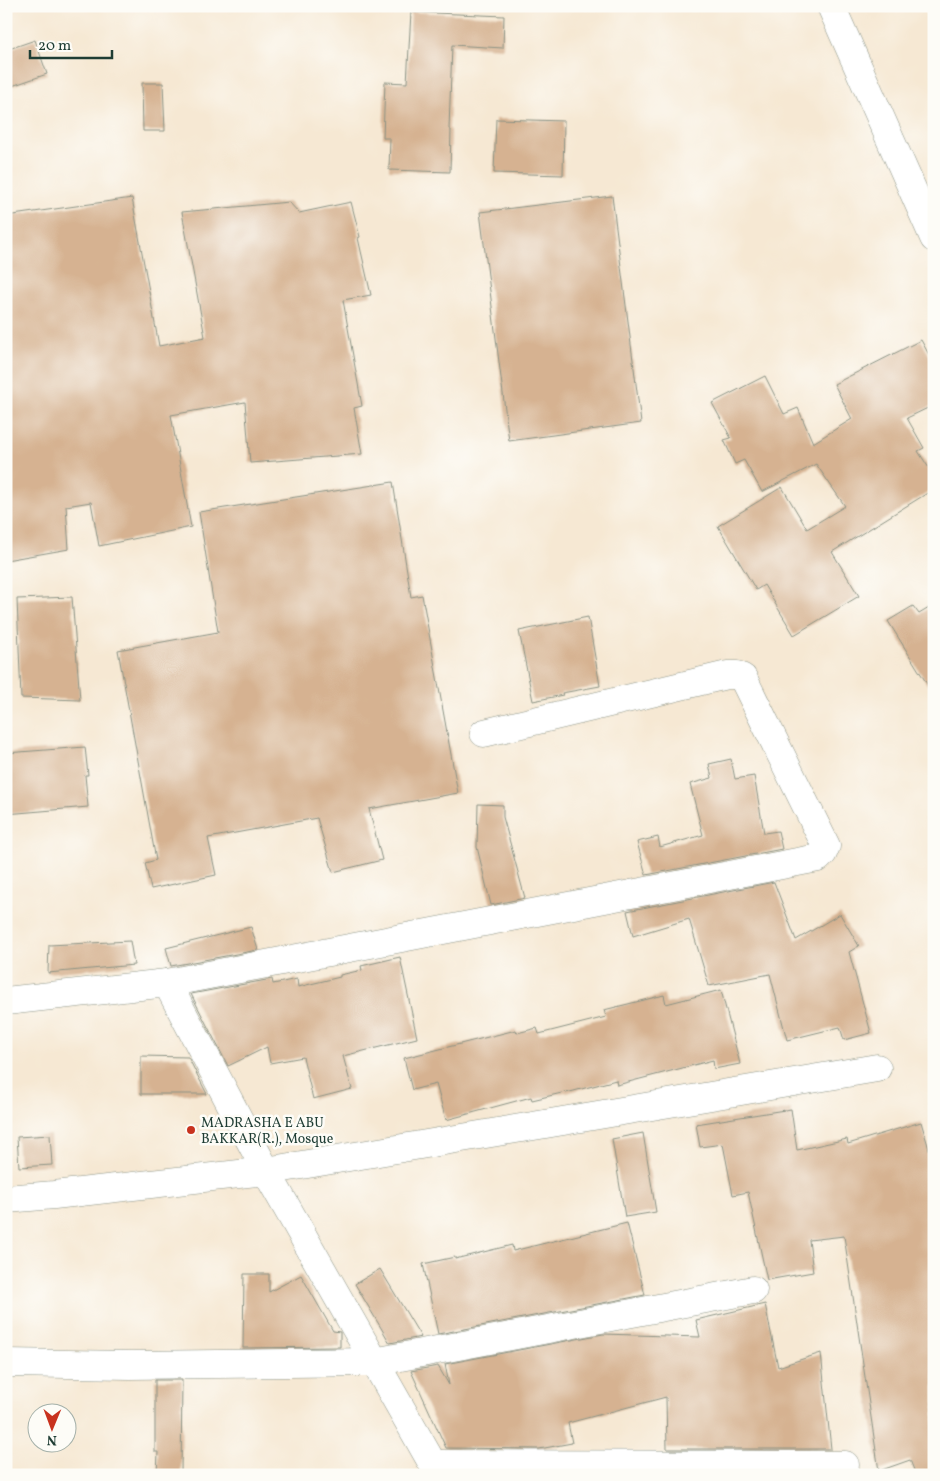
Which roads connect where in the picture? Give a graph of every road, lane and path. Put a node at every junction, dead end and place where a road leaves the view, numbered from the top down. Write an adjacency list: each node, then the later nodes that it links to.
1 (831, 6): 2 (street)
2 (934, 238)
3 (484, 733): 4 (street)
4 (168, 983): 5 (street); 7 (street)
5 (6, 1001)
6 (877, 1068): 7 (street)
7 (266, 1171): 8 (street); 10 (street)
8 (6, 1199)
9 (753, 1290): 10 (street)
10 (374, 1362): 11 (street); 13 (street)
11 (6, 1363)
12 (845, 1465): 13 (street)
13 (436, 1469)

